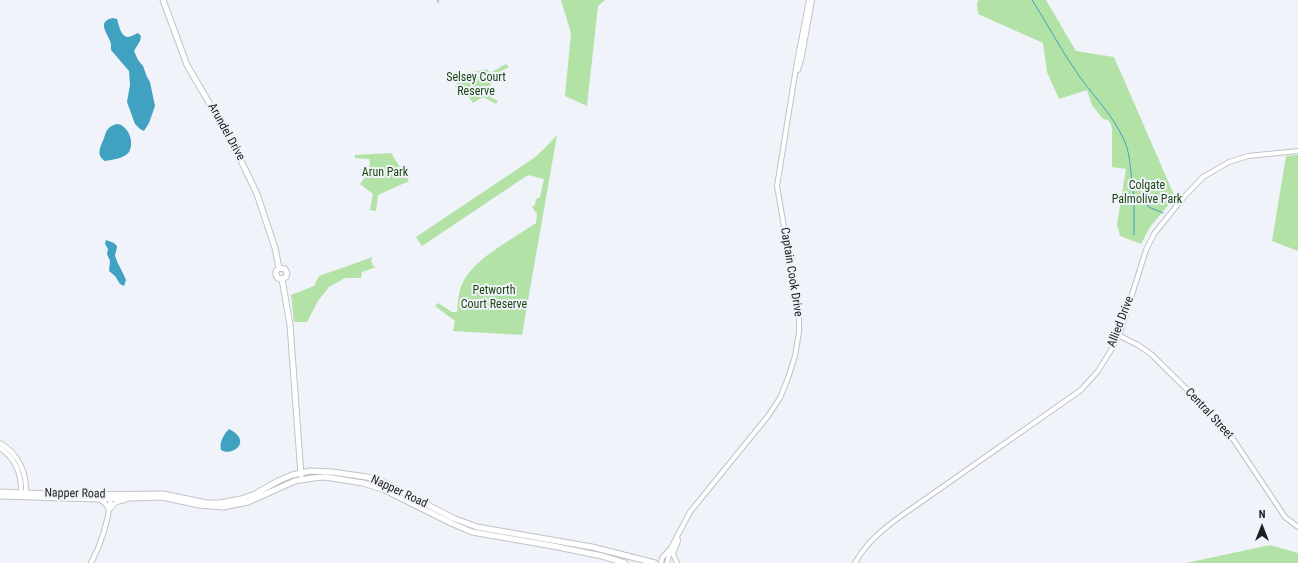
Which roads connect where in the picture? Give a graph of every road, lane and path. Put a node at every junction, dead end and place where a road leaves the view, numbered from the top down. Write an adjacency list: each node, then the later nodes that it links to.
1 (163, 0): 9 (main road, Arundel Drive)
2 (809, 0): 4 (street, Captain Cook Drive)
3 (812, 0): 4 (street, Captain Cook Drive)
4 (795, 80): 19 (street, Captain Cook Drive)
5 (1298, 150): 6 (street, Allied Drive)
6 (1118, 335): 18 (street, Central Street); 27 (street, Allied Drive)
7 (0, 443): 12 (street)
8 (0, 448): 12 (street)
9 (301, 473): 10 (main road); 12 (main road, Napper Road); 23 (main road, Napper Road)
10 (302, 480): 15 (main road, Napper Road); 22 (main road, Napper Road)
11 (0, 492): 12 (main road, Napper Road)
12 (24, 495): 13 (main road, Napper Road); 16 (main road, Napper Road)
13 (0, 496)
14 (111, 498): 15 (main road, Napper Road); 16 (main road, Napper Road); 17 (street)
15 (143, 498): 17 (street)
16 (99, 499): 17 (street)
17 (109, 512): 21 (street)
18 (1298, 527)
19 (677, 535): 20 (street, Captain Cook Drive); 26 (street)
20 (671, 548): 24 (street); 25 (street)
21 (91, 563)
22 (625, 563)
23 (654, 563)
24 (661, 563)
25 (666, 563)
26 (677, 563)
27 (855, 563)

